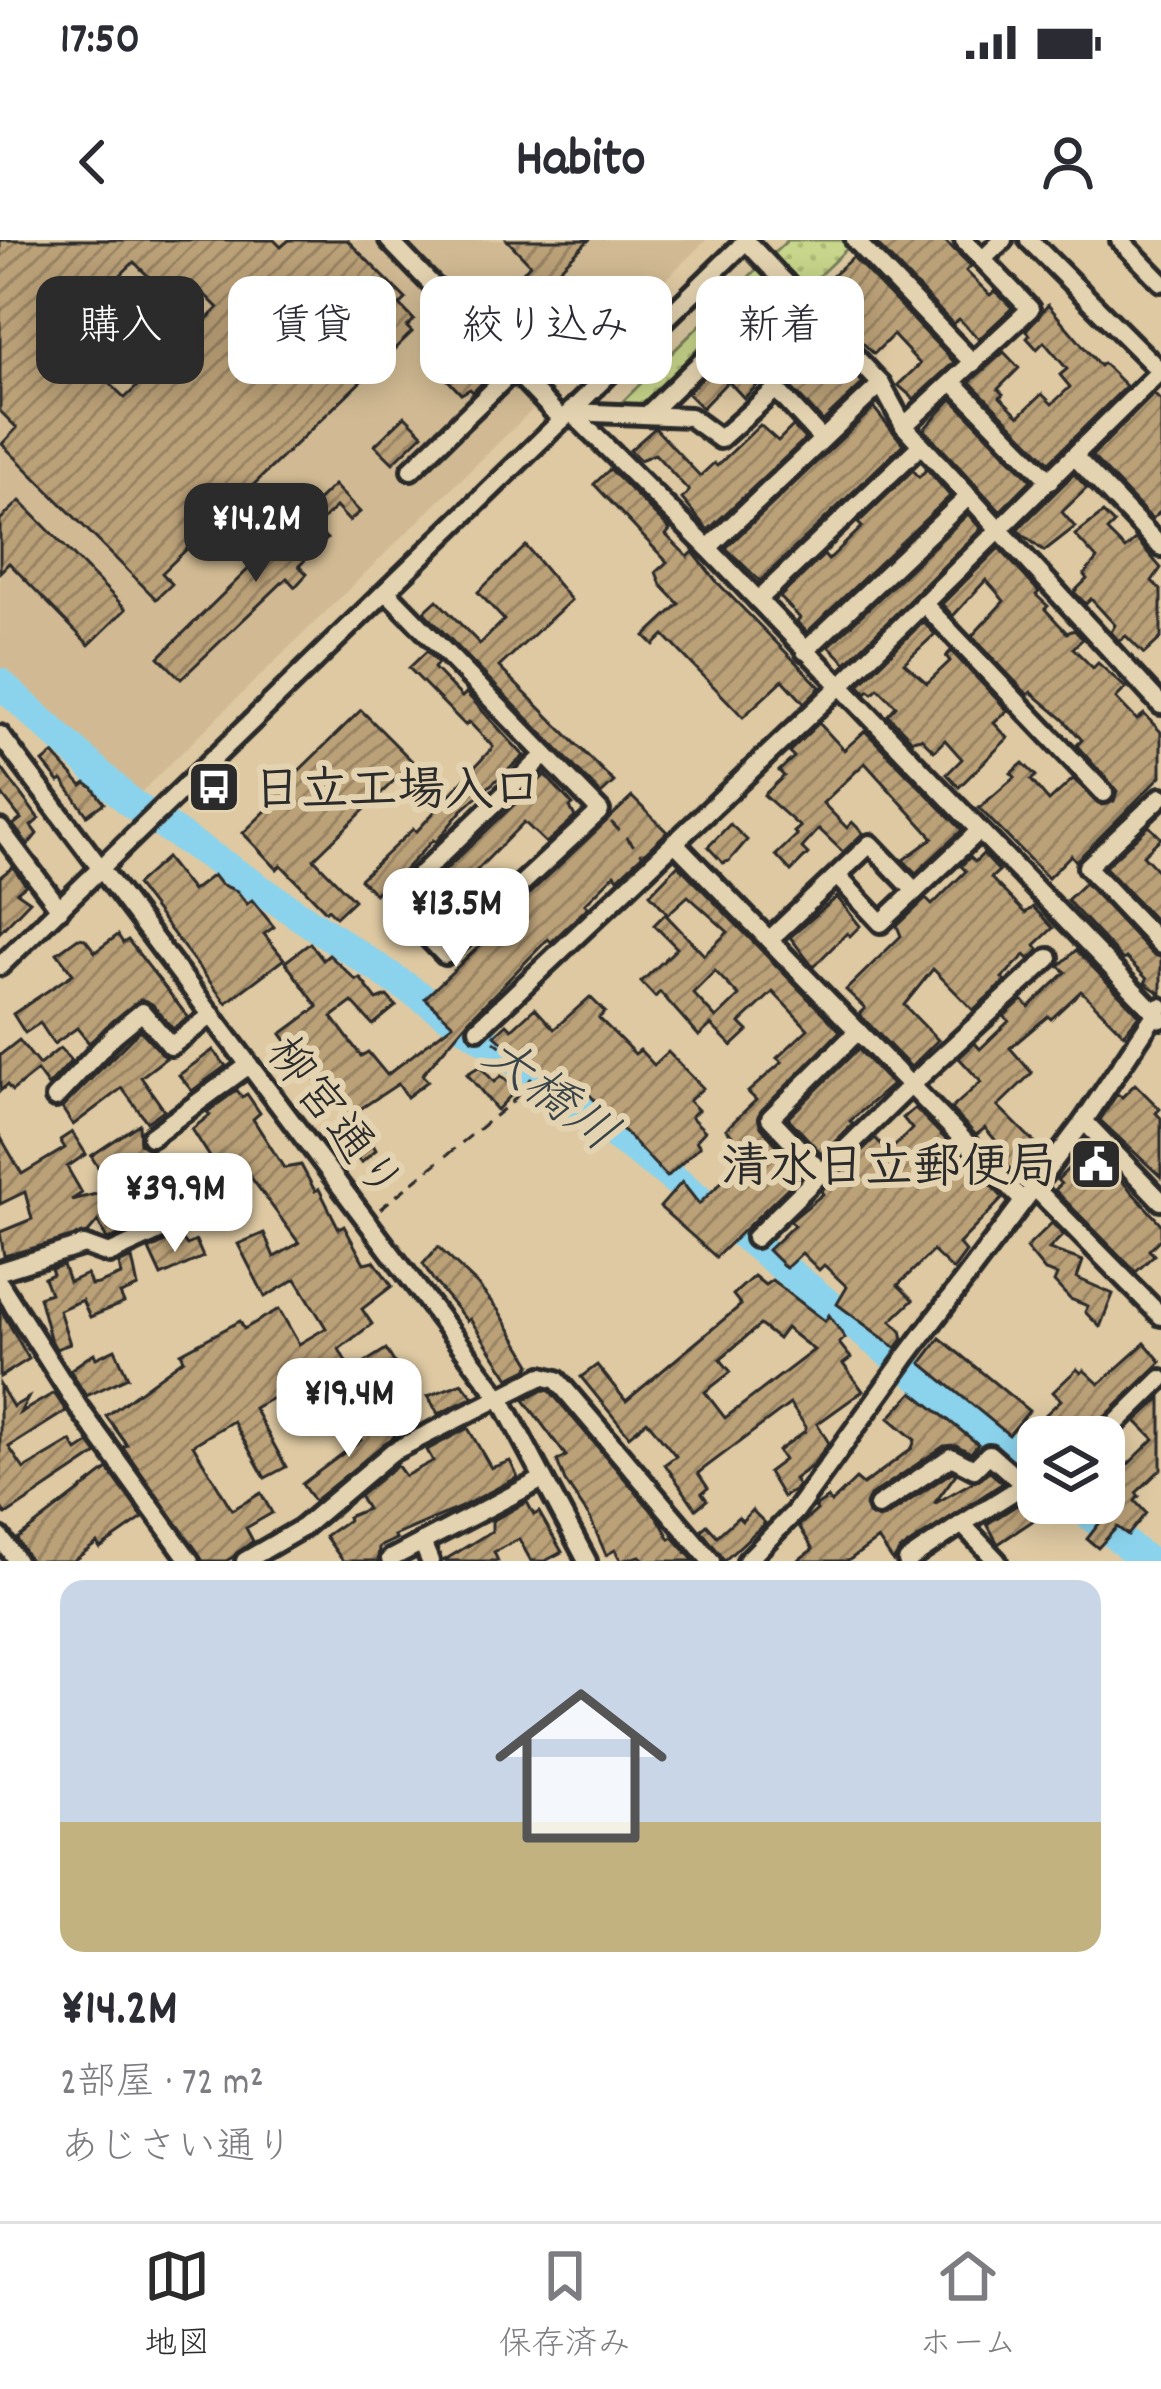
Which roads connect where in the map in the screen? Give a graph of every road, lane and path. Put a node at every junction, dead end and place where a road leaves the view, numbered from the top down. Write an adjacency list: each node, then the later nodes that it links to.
1 (388, 240): 9 (street)
2 (855, 240): 12 (street)
3 (964, 240): 8 (street)
4 (1003, 240): 8 (street)
5 (1029, 240): 15 (street)
6 (1120, 240): 11 (street)
7 (746, 241): 10 (street); 21 (street)
8 (983, 259): 12 (street)
9 (423, 276)
10 (779, 276)
11 (1161, 282)
12 (974, 363): 16 (street)
13 (864, 366): 19 (street)
14 (696, 367): 20 (street)
15 (1158, 378): 25 (street)
16 (953, 382): 22 (street); 27 (street)
17 (500, 384): 26 (street)
18 (531, 384): 21 (street)
19 (881, 384): 22 (street); 23 (street)
20 (647, 415): 21 (street); 23 (street)
21 (566, 416): 31 (street); 32 (street)
22 (904, 426): 24 (street)
23 (822, 440): 31 (street)
24 (921, 446): 28 (street); 33 (street)
25 (1075, 457): 27 (street); 30 (street)
26 (411, 470)
27 (1050, 482): 29 (street)
28 (968, 496): 29 (street); 35 (street)
29 (998, 530): 34 (street); 37 (street)
30 (1161, 547)
31 (708, 548): 33 (street)
32 (387, 592): 39 (street); 48 (street)
33 (758, 601): 35 (street)
34 (923, 603): 36 (street); 41 (street)
35 (805, 651): 36 (street)
36 (839, 686): 45 (street); 46 (street)
37 (1161, 705)
38 (0, 735): 40 (street, 柳宮通り)
39 (545, 755): 43 (street); 43 (street)
40 (6, 756): 48 (street, 柳宮通り)
41 (1104, 794)
42 (1161, 797): 53 (street)
43 (600, 811): 47 (path)
44 (0, 829): 51 (street)
45 (979, 831): 50 (street); 56 (street)
46 (674, 842): 47 (street); 52 (street)
47 (652, 864): 58 (street)
48 (102, 869): 51 (street); 57 (street, 柳宮通り)
49 (837, 876): 50 (street); 50 (street); 52 (street)
50 (915, 891)
51 (60, 909): 55 (street)
52 (769, 940): 59 (street)
53 (1161, 945)
54 (1049, 958): 61 (street)
55 (0, 966)
56 (1159, 1013): 63 (street)
57 (212, 1015): 60 (street, 柳宮通り); 62 (street)
58 (478, 1029): 68 (path)
59 (858, 1031): 61 (street); 65 (street)
60 (249, 1065): 64 (street); 68 (street, 柳宮通り)
61 (910, 1085): 65 (street); 66 (street)
62 (56, 1098)
63 (1084, 1121): 66 (street); 67 (street)
64 (151, 1137)
65 (821, 1172): 70 (street)
66 (1028, 1194): 73 (street); 91 (street)
67 (1161, 1201)
68 (366, 1220): 75 (street, 柳宮通り)
69 (170, 1226): 71 (street)
70 (755, 1238)
71 (0, 1270)
72 (0, 1284): 86 (street)
73 (1161, 1316)
74 (1161, 1379): 76 (street)
75 (501, 1399): 78 (street, 柳宮通り); 87 (street); 90 (street)
76 (1123, 1416)
77 (1017, 1477): 80 (street)
78 (543, 1479): 83 (street); 89 (street, 柳宮通り)
79 (1017, 1496): 81 (street)
80 (878, 1506)
81 (962, 1524): 92 (street); 93 (street)
82 (0, 1537): 85 (street)
83 (422, 1542): 84 (street); 88 (street)
84 (390, 1559)
85 (17, 1561)
86 (190, 1561)
87 (245, 1561)
88 (430, 1561)
89 (587, 1561)
90 (711, 1561)
91 (747, 1561)
92 (907, 1561)
93 (998, 1561)

